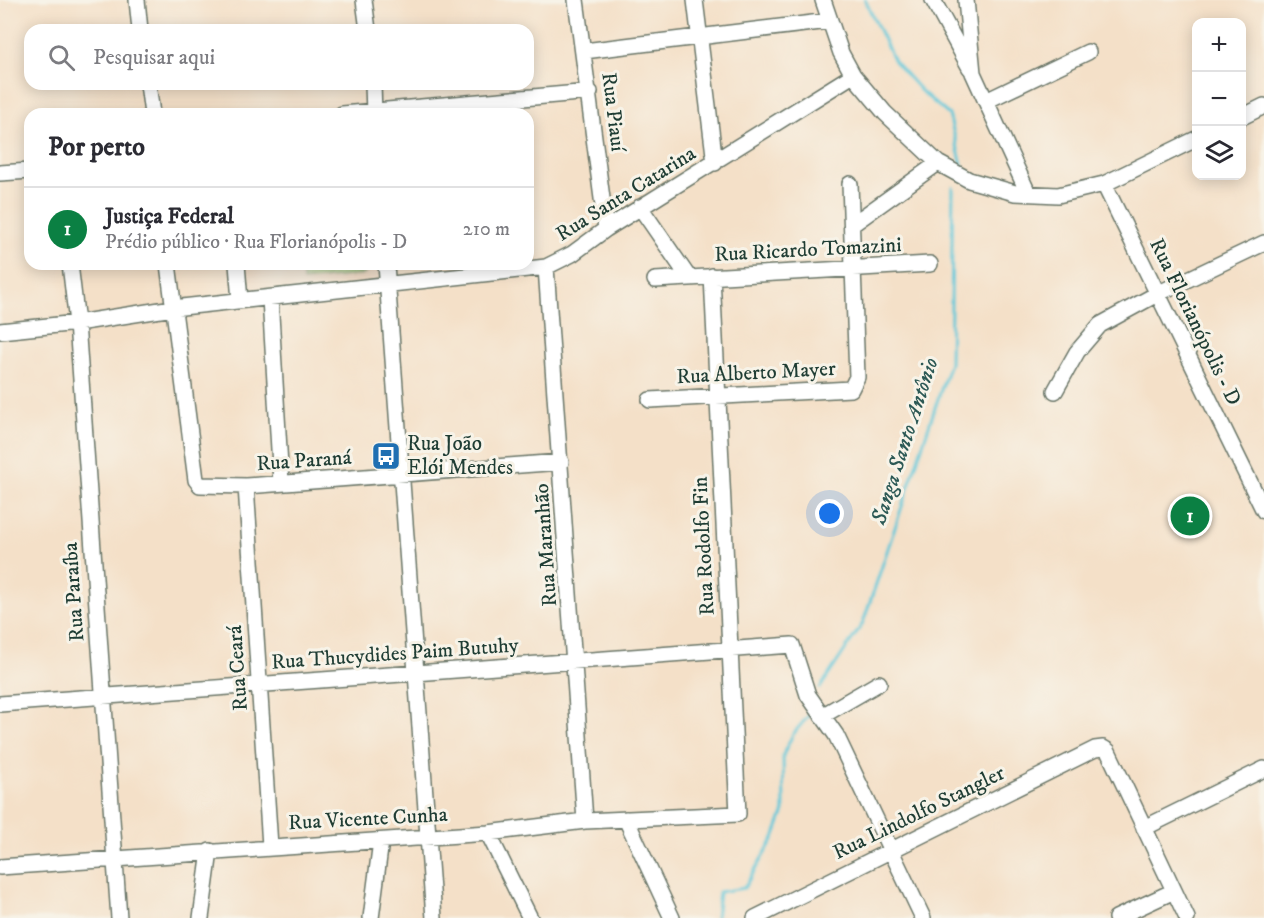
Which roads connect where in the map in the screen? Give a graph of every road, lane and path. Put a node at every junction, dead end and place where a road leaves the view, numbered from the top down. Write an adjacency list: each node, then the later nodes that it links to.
1 (136, 0): 9 (street)
2 (364, 0): 10 (street)
3 (576, 0): 12 (street, Rua Piauí)
4 (695, 0): 11 (street)
5 (823, 0): 8 (street)
6 (933, 0): 14 (street)
7 (966, 0): 14 (street)
8 (829, 21): 11 (street); 15 (street)
9 (139, 24)
10 (367, 24)
11 (700, 37): 12 (street); 26 (street)
12 (584, 51): 18 (street, Rua Piauí)
13 (1088, 52): 19 (street)
14 (974, 73): 19 (street)
15 (853, 75): 26 (street, Rua Santa Catarina); 27 (street)
16 (148, 90): 21 (street)
17 (373, 90): 22 (street)
18 (590, 92): 23 (street); 35 (street, Rua Piauí)
19 (986, 101): 32 (street)
20 (1264, 106): 24 (street)
21 (151, 108)
22 (374, 108)
23 (425, 108)
24 (1246, 115)
25 (1192, 141): 31 (street)
26 (715, 163): 33 (street, Rua Santa Catarina)
27 (938, 163): 32 (street); 34 (street)
28 (24, 171): 29 (street)
29 (0, 173)
30 (850, 184): 34 (street)
31 (1104, 184): 32 (street); 50 (street, Rua Florianópolis - D)
32 (1028, 194)
33 (640, 207): 35 (street, Rua Santa Catarina); 47 (street, Rua Ricardo Tomazini)
34 (853, 224): 40 (street)
35 (606, 229): 38 (street, Rua Santa Catarina)
36 (1264, 243): 50 (street)
37 (930, 264): 40 (street, Rua Ricardo Tomazini)
38 (546, 267): 39 (street, Rua Santa Catarina); 59 (street, Rua Maranhão)
39 (534, 268)
40 (853, 269): 46 (street, Rua Ricardo Tomazini); 57 (street, Rua Alberto Mayer)
41 (71, 270): 54 (street, Rua Paraíba)
42 (169, 270): 53 (street)
43 (237, 270): 52 (street)
44 (387, 270): 49 (street)
45 (521, 270): 49 (street, Rua Santa Catarina)
46 (712, 276): 47 (street, Rua Ricardo Tomazini); 57 (street, Rua Rodolfo Fin)
47 (689, 278): 48 (street, Rua Ricardo Tomazini)
48 (655, 280)
49 (388, 286): 51 (street, Rua Santa Catarina); 60 (street)
50 (1157, 294): 56 (street); 63 (street, Rua Florianópolis - D)
51 (270, 298): 52 (street, Rua Santa Catarina); 61 (street)
52 (240, 301): 53 (street, Rua Santa Catarina)
53 (173, 308): 54 (street, Rua Santa Catarina); 62 (street, Rua Paraná)
54 (77, 323): 55 (street, Rua Santa Catarina); 69 (street, Rua Paraíba)
55 (0, 331)
56 (1055, 391)
57 (718, 396): 58 (street, Rua Alberto Mayer); 64 (street, Rua Rodolfo Fin)
58 (650, 400)
59 (561, 462): 60 (street, Rua Paraná); 65 (street, Rua Maranhão)
60 (400, 475): 61 (street, Rua Paraná); 66 (street)
61 (281, 483): 62 (street, Rua Paraná)
62 (246, 486): 68 (street, Rua Ceará)
63 (1263, 504)
64 (731, 648): 65 (street, Rua Thucydides Paim Butuhy); 71 (street, Rua Thucydides Paim Butuhy); 73 (street, Rua Rodolfo Fin)
65 (575, 662): 66 (street, Rua Thucydides Paim Butuhy); 75 (street, Rua Maranhão)
66 (415, 674): 68 (street, Rua Thucydides Paim Butuhy); 78 (street)
67 (879, 683): 71 (street)
68 (260, 685): 69 (street, Rua Thucydides Paim Butuhy); 80 (street, Rua Ceará)
69 (103, 697): 70 (street, Rua Thucydides Paim Butuhy); 83 (street, Rua Paraíba)
70 (0, 704)
71 (822, 716): 81 (street)
72 (1264, 770): 76 (street)
73 (738, 814): 74 (street, Rua Vicente Cunha)
74 (626, 819): 75 (street, Rua Vicente Cunha); 91 (street)
75 (585, 820): 77 (street, Rua Vicente Cunha)
76 (1144, 828): 81 (street, Rua Lindolfo Stangler); 85 (street)
77 (488, 833): 78 (street, Rua Vicente Cunha); 90 (street)
78 (428, 837): 79 (street, Rua Vicente Cunha); 89 (street)
79 (381, 841): 80 (street, Rua Vicente Cunha); 88 (street)
80 (270, 846): 82 (street, Rua Vicente Cunha)
81 (891, 850): 92 (street, Rua Lindolfo Stangler); 93 (street)
82 (210, 851): 83 (street, Rua Vicente Cunha); 87 (street)
83 (115, 857): 84 (street, Rua Vicente Cunha); 86 (street, Rua Paraíba)
84 (0, 867)
85 (1174, 891): 94 (street); 95 (street)
86 (119, 918)
87 (201, 918)
88 (371, 918)
89 (434, 918)
90 (530, 918)
91 (672, 918)
92 (755, 918)
93 (923, 918)
94 (1116, 918)
95 (1187, 918)

